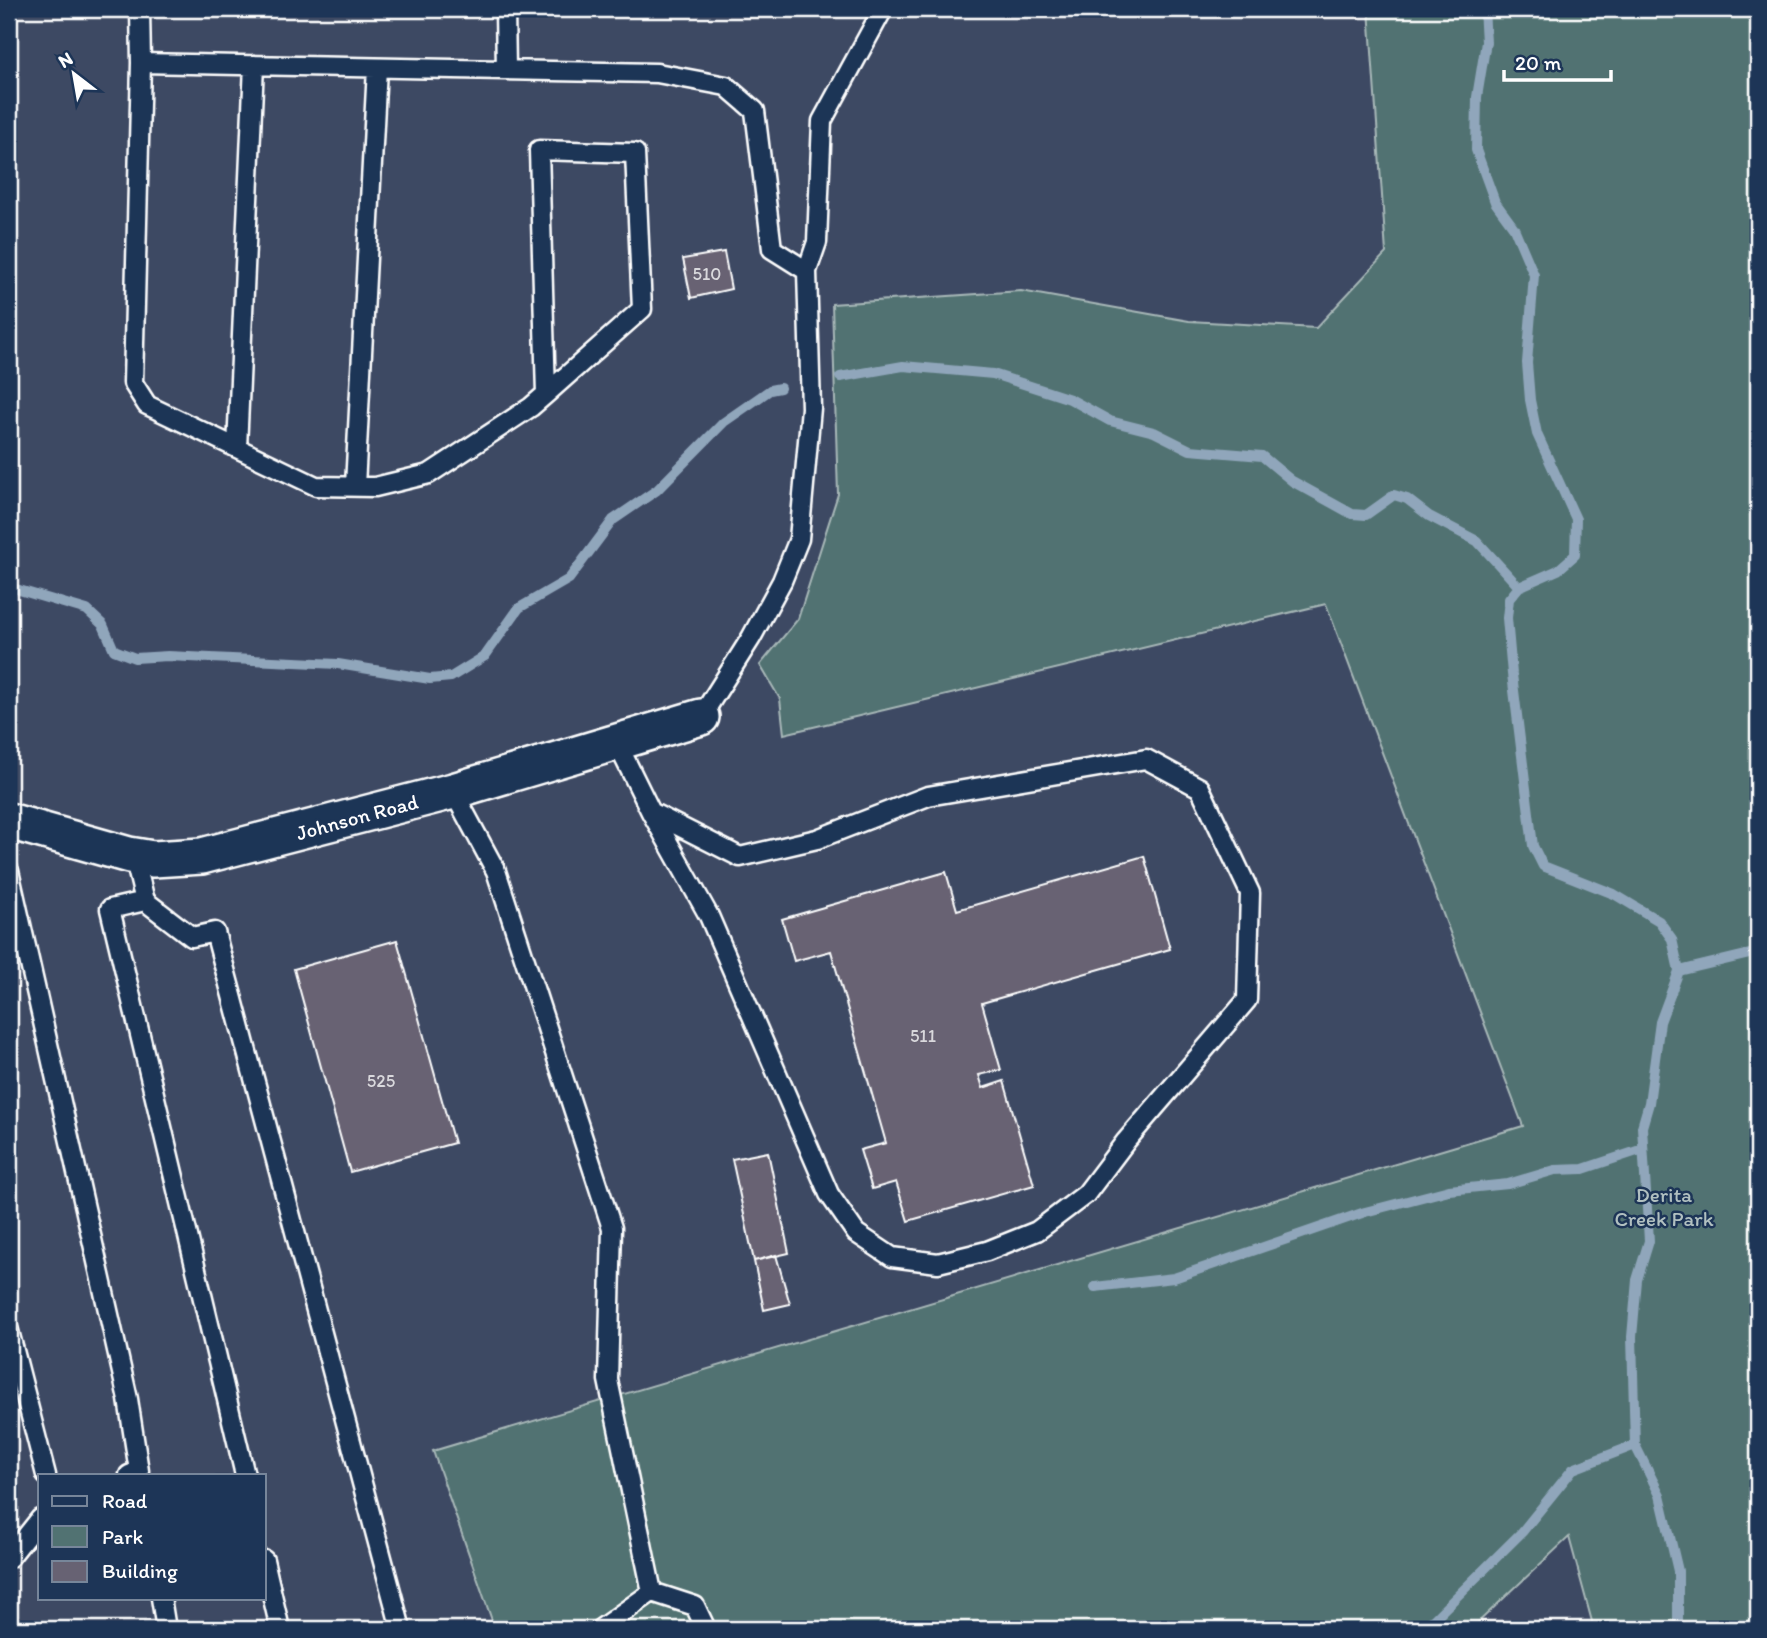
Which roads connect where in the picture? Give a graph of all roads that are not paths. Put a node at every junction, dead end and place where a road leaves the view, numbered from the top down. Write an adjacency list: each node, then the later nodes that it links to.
1 (140, 9): 4 (lane)
2 (506, 9): 7 (lane)
3 (883, 9): 8 (lane)
4 (141, 63): 5 (lane); 10 (lane)
5 (254, 65): 6 (lane); 10 (lane)
6 (377, 68): 7 (lane); 11 (lane)
7 (506, 70): 8 (lane)
8 (807, 271): 12 (lane)
9 (546, 394): 9 (lane); 11 (lane)
10 (237, 448): 11 (lane)
11 (355, 486)
12 (701, 717): 13 (street, Johnson Road)
13 (616, 741): 14 (street, Johnson Road); 15 (lane)
14 (453, 791): 17 (street, Johnson Road); 27 (lane)
15 (651, 812): 15 (lane)
16 (9, 821): 17 (street, Johnson Road)
17 (134, 856): 19 (lane)
18 (9, 871): 22 (lane)
19 (145, 901): 23 (lane); 31 (lane)
20 (9, 1331): 21 (lane)
21 (46, 1474)
22 (136, 1474)
23 (245, 1474)
24 (38, 1522): 25 (lane)
25 (9, 1558)
26 (266, 1569): 30 (lane)
27 (652, 1592): 32 (lane); 33 (lane)
28 (161, 1600): 29 (lane)
29 (166, 1629)
30 (280, 1629)
31 (401, 1629)
32 (600, 1629)
33 (706, 1629)

